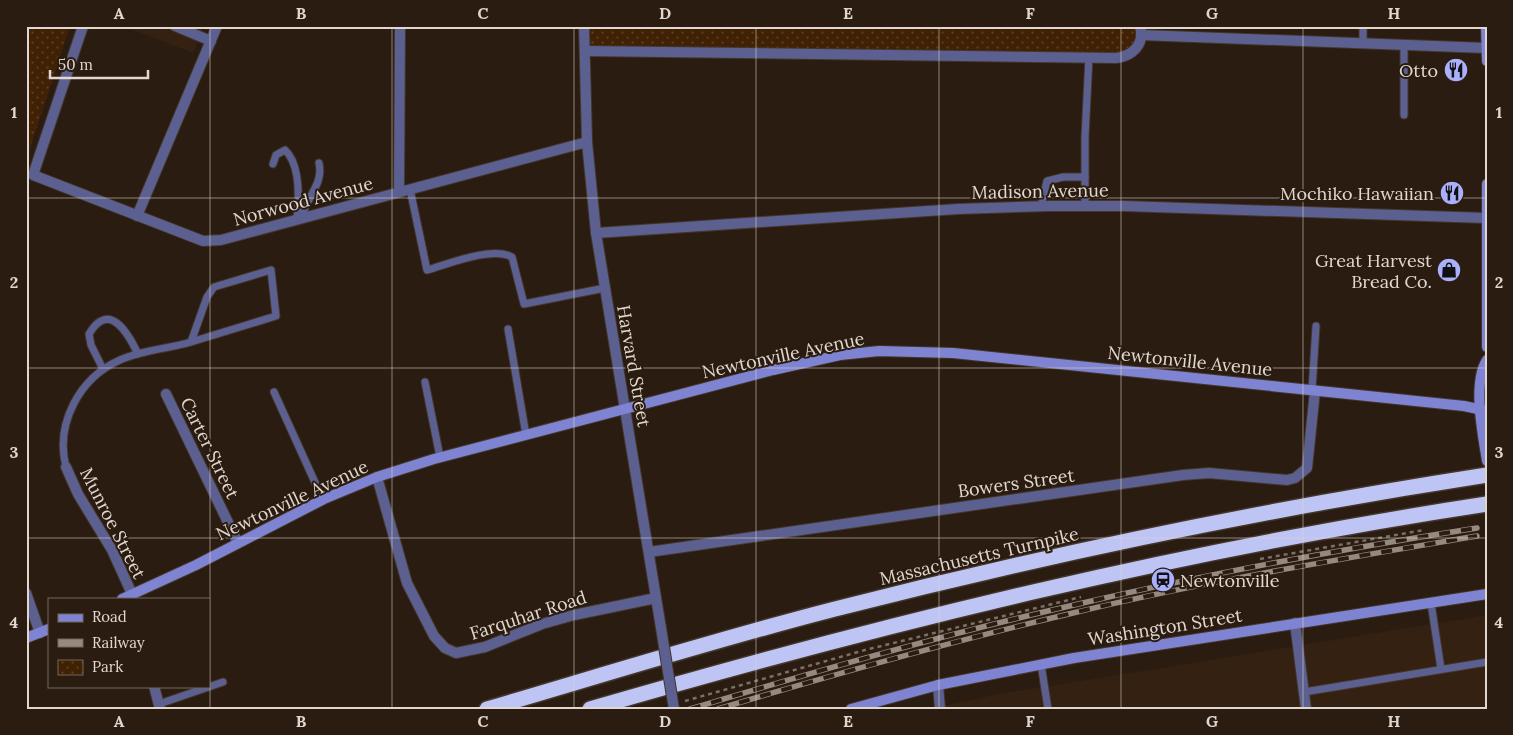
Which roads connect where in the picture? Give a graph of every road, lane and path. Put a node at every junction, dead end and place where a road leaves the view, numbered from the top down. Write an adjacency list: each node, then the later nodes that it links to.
1 (83, 26): 27 (street, Norwood Avenue)
2 (175, 26): 10 (street)
3 (217, 26): 10 (street)
4 (400, 26): 24 (street)
5 (584, 26): 14 (street, Harvard Street)
6 (1363, 26): 11 (lane)
7 (1486, 26): 13 (main road)
8 (1140, 30): 9 (street); 15 (street)
9 (1165, 31): 11 (street)
10 (211, 42): 27 (street)
11 (1363, 43): 12 (street)
12 (1404, 45): 13 (street); 17 (lane)
13 (1486, 48): 16 (main road)
14 (585, 51): 15 (street); 18 (street, Harvard Street)
15 (1089, 57): 21 (lane)
16 (1487, 62)
17 (1404, 115)
18 (587, 142): 23 (street, Norwood Avenue); 30 (street, Harvard Street)
19 (273, 164): 29 (lane)
20 (319, 164): 29 (lane)
21 (1085, 177): 25 (lane); 26 (lane)
22 (1487, 184): 28 (main road)
23 (410, 189): 24 (street, Norwood Avenue); 31 (lane)
24 (399, 192): 29 (street, Norwood Avenue)
25 (1085, 205): 26 (street, Madison Avenue); 28 (street, Madison Avenue)
26 (1041, 206): 30 (street, Madison Avenue)
27 (138, 216): 29 (street, Norwood Avenue)
28 (1486, 218): 35 (main road)
29 (300, 219)
30 (596, 233): 31 (street, Harvard Street)
31 (605, 288): 43 (street, Harvard Street)
32 (1316, 326): 40 (lane)
33 (508, 329): 45 (lane)
34 (190, 342): 34 (lane); 36 (lane)
35 (1487, 347)
36 (138, 354): 38 (lane); 38 (lane)
37 (1487, 360): 44 (main road)
38 (103, 369): 48 (lane)
39 (424, 382): 46 (lane)
40 (1313, 391): 43 (main road, Newtonville Avenue); 44 (main road, Newtonville Avenue); 55 (street, Bowers Street)
41 (274, 392): 51 (lane)
42 (166, 394): 54 (street, Carter Street)
43 (625, 408): 45 (main road, Newtonville Avenue); 55 (street, Harvard Street)
44 (1484, 410): 47 (main road)
45 (526, 435): 46 (main road, Newtonville Avenue)
46 (440, 458): 50 (main road, Newtonville Avenue)
47 (1487, 461)
48 (66, 467): 59 (street, Munroe Street)
49 (1487, 475): 77 (highway, Massachusetts Turnpike)
50 (377, 477): 51 (main road, Newtonville Avenue); 61 (street, Farquhar Road)
51 (323, 500): 54 (main road, Newtonville Avenue)
52 (1487, 504): 78 (highway)
53 (1429, 529): 56 (path)
54 (238, 543): 59 (main road, Newtonville Avenue)
55 (649, 552): 61 (street, Harvard Street)
56 (1256, 560)
57 (26, 592): 64 (street)
58 (1487, 594): 62 (main road, Washington Street)
59 (127, 597)
60 (1082, 597): 75 (path)
61 (656, 598): 79 (street, Harvard Street, bridge)
62 (1431, 603): 63 (main road, Washington Street); 68 (lane)
63 (1295, 623): 67 (main road, Washington Street); 74 (street)
64 (45, 631): 65 (main road)
65 (26, 638)
66 (1487, 662): 68 (lane)
67 (1040, 664): 70 (main road, Washington Street); 82 (lane)
68 (1441, 669): 74 (lane)
69 (223, 682): 71 (lane)
70 (938, 685): 80 (main road, Washington Street); 81 (street)
71 (210, 687)
72 (155, 688): 76 (street)
73 (207, 688): 76 (lane)
74 (1304, 692): 83 (street)
75 (685, 701)
76 (160, 706)
77 (487, 709)
78 (590, 709)
79 (674, 709)
80 (851, 709)
81 (940, 709)
82 (1048, 709)
83 (1306, 709)

